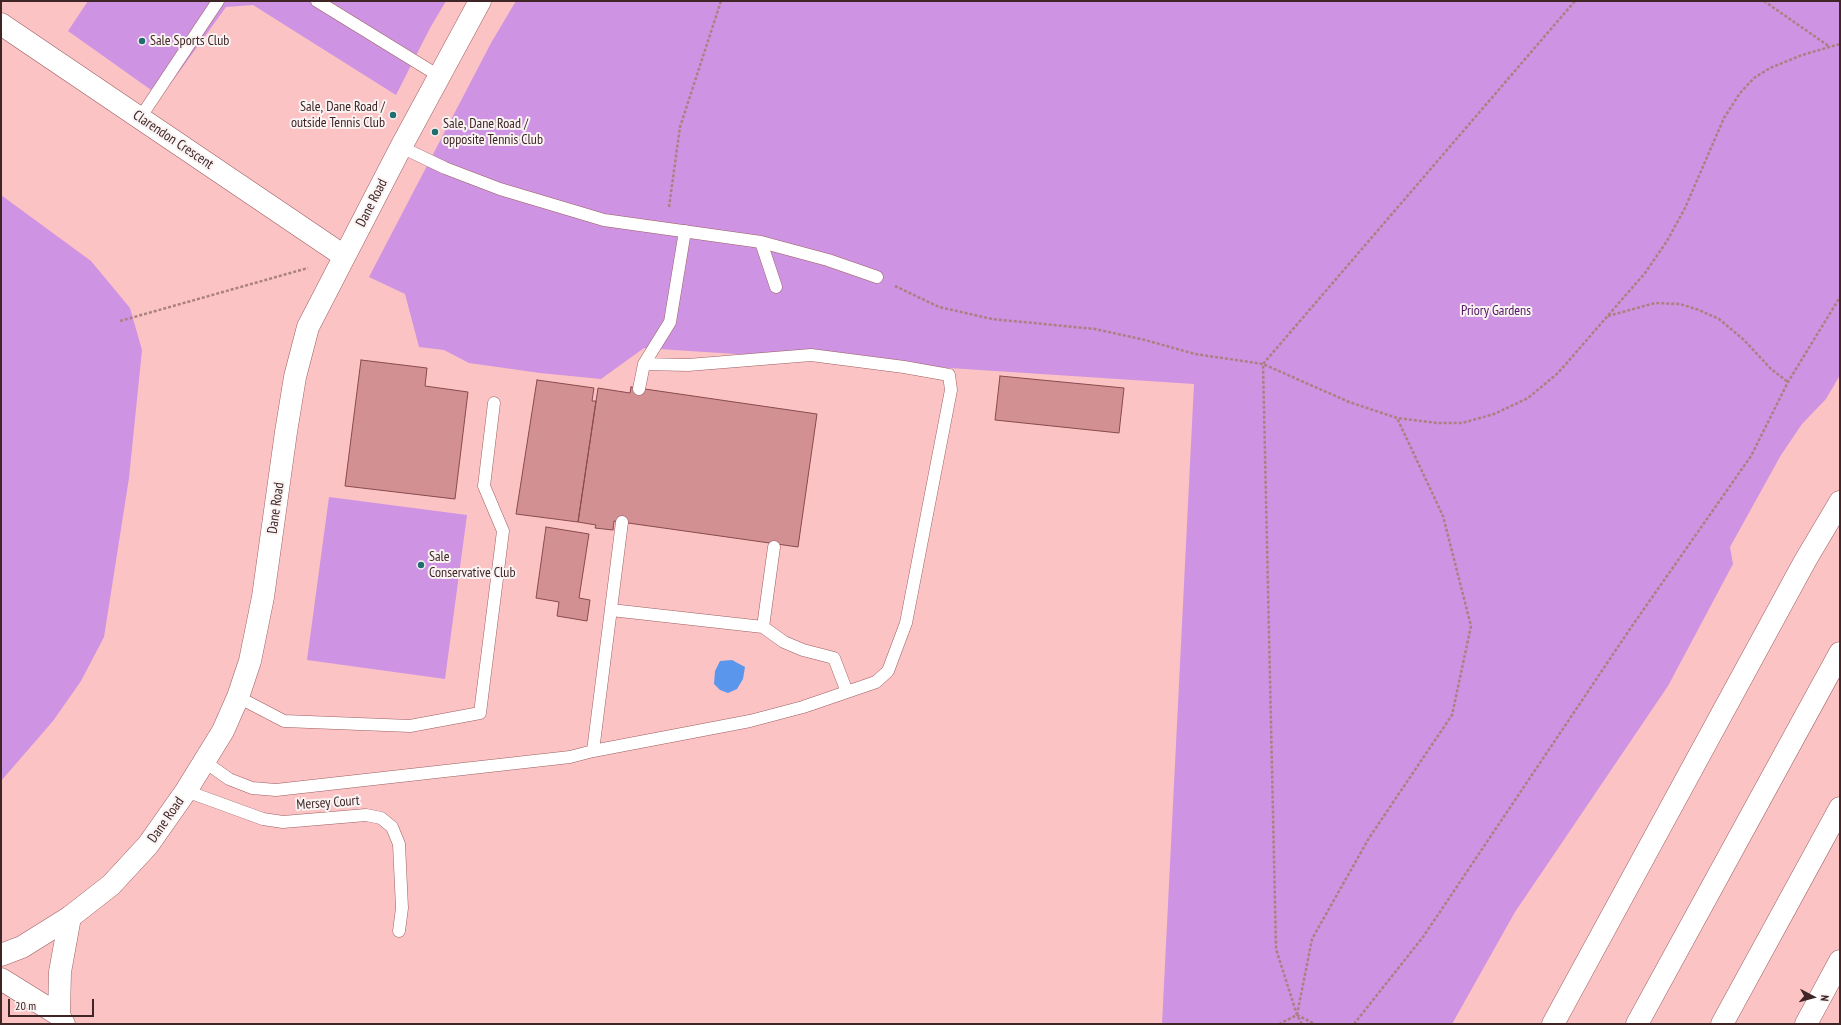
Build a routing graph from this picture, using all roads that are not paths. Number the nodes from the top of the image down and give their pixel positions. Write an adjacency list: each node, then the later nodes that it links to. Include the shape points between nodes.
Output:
1 (218, 1): 6 (lane)
2 (317, 1): 5 (lane)
3 (480, 1): 5 (main road, Dane Road)
4 (1, 24): 6 (main road, Clarendon Crescent)
5 (438, 76): 7 (main road, Dane Road)
6 (140, 118): 10 (main road, Clarendon Crescent)
7 (401, 147): 8 (lane, via 445,168 500,189 604,220); 10 (main road, Dane Road)
8 (685, 231): 9 (lane); 13 (lane, via 670,322)
9 (761, 242): 11 (lane, via 828,260); 12 (lane)
10 (344, 256): 23 (main road, Dane Road, via 308,327 295,377 263,597 250,661)
11 (877, 277)
12 (776, 287)
13 (644, 364): 14 (lane); 22 (lane, via 688,365 812,355 949,375 951,390 906,623 888,670 876,682)
14 (639, 389)
15 (494, 403): 23 (lane, via 484,486 503,531 480,713 410,726 284,721)
16 (1840, 502): 34 (main road, via 1805,561)
17 (622, 522): 19 (lane)
18 (774, 547): 20 (lane)
19 (611, 610): 20 (lane); 24 (lane)
20 (763, 627): 22 (lane, via 784,642 834,658)
21 (1840, 653): 35 (main road)
22 (847, 692): 24 (lane, via 750,721)
23 (238, 697): 25 (main road, Dane Road, via 223,732)
24 (593, 751): 25 (lane, via 570,757 276,790 252,788 229,780)
25 (205, 762): 26 (main road, Dane Road)
26 (186, 791): 28 (main road, Dane Road, via 148,845 111,885); 29 (lane, Mersey Court, via 263,819 283,822 366,815 381,818 392,827 399,844 402,908)
27 (1840, 808): 36 (main road)
28 (70, 917): 30 (main road, Dane Road, via 22,946); 33 (main road, via 60,972)
29 (399, 931)
30 (1, 955)
31 (1840, 961): 37 (main road)
32 (1, 979): 33 (main road)
33 (62, 1020)
34 (1554, 1024)
35 (1637, 1024)
36 (1722, 1024)
37 (1806, 1024)

